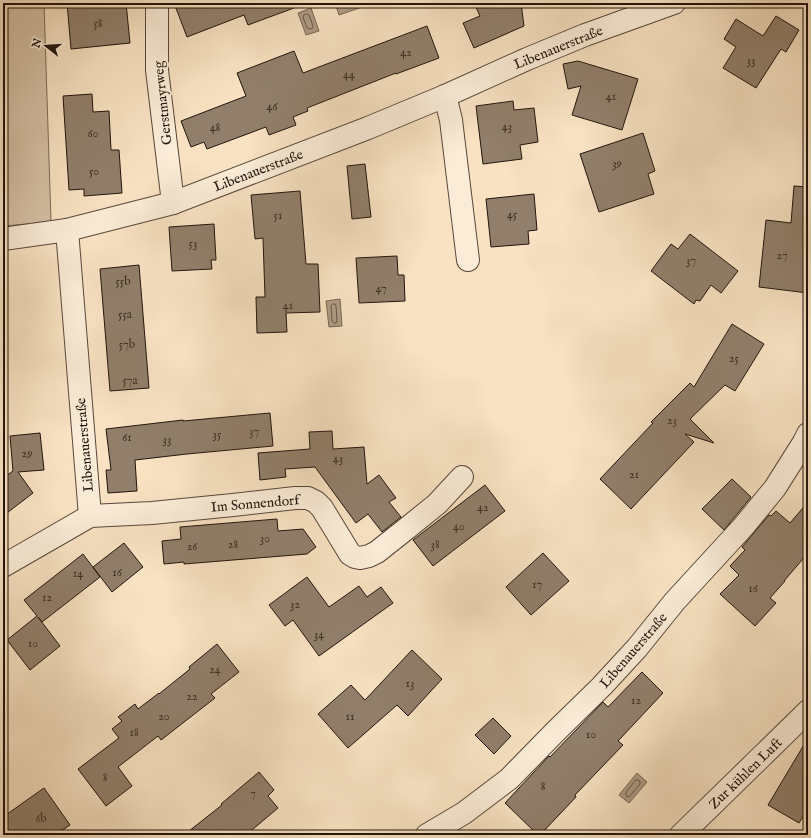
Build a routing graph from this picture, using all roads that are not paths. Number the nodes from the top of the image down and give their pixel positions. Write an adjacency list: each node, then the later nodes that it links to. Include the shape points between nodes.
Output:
1 (156, 3): 4 (street, Gerstmayrweg, via 157,70)
2 (674, 3): 3 (street, Libenauerstraße, via 585,35)
3 (445, 96): 4 (street, Libenauerstraße); 7 (street, via 451,120)
4 (173, 203): 5 (street, Libenauerstraße)
5 (67, 230): 6 (street, Libenauerstraße); 10 (street, Libenauerstraße)
6 (3, 239)
7 (468, 260)
8 (808, 434): 13 (street, Libenauerstraße, via 766,500 602,686 509,779 464,813)
9 (462, 477): 10 (street, Im Sonnendorf, via 437,504 406,530 377,552 360,558 350,554 322,508 308,498)
10 (90, 516): 11 (street, Im Sonnendorf)
11 (3, 566)
12 (808, 711): 14 (street, Zur kühlen Luft)
13 (427, 835)
14 (681, 835)

